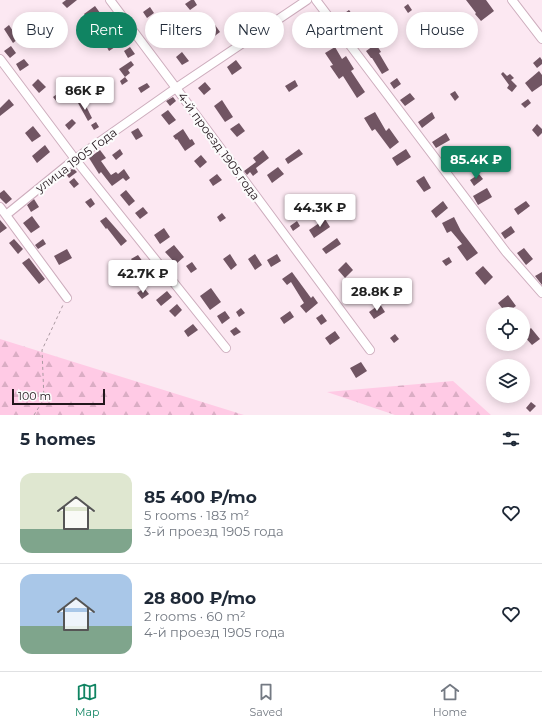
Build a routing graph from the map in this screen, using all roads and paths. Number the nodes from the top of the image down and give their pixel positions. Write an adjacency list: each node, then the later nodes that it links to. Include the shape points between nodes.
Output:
1 (110, 0): 7 (street, 4-й проезд 1905 года)
2 (307, 0): 7 (street, улица 1905 Года)
3 (316, 0): 11 (street, via 506,252)
4 (512, 0): 5 (street)
5 (542, 39)
6 (0, 59): 8 (street)
7 (176, 88): 8 (street, улица 1905 Года); 14 (street, 4-й проезд 1905 года)
8 (75, 159): 10 (street, улица 1905 Года); 13 (street)
9 (0, 207): 10 (street)
10 (6, 215): 12 (street)
11 (542, 293)
12 (67, 298): 15 (path, via 42,350 44,399)
13 (226, 348)
14 (370, 350)
15 (34, 415)

